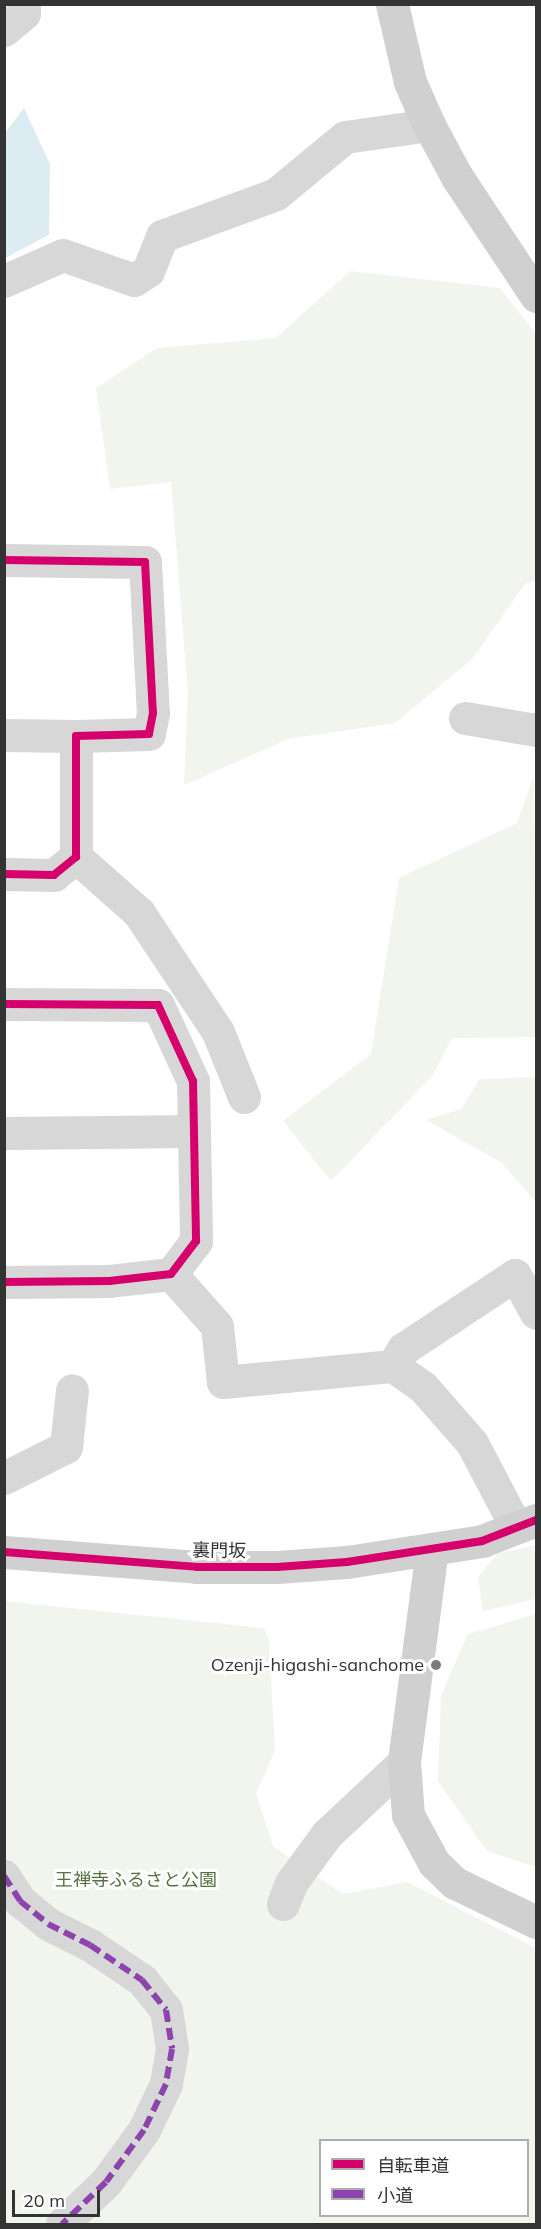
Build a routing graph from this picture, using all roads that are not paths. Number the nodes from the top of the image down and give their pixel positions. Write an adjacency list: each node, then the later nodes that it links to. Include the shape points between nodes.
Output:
1 (24, 4): 3 (street, via 24,13)
2 (392, 4): 4 (street, via 410,82)
3 (4, 30)
4 (429, 125): 5 (street, via 345,137 276,194 162,236 148,271 134,280 63,255); 6 (street, via 457,177)
5 (4, 281)
6 (537, 296)
7 (4, 560): 11 (street, via 146,562 153,713 149,734)
8 (465, 718): 9 (street)
9 (537, 730)
10 (4, 735): 11 (street)
11 (76, 736): 12 (street)
12 (76, 857): 13 (street, via 54,875); 15 (street, via 139,913 218,1032)
13 (4, 874)
14 (4, 1004): 16 (street, via 158,1005 193,1081)
15 (244, 1097)
16 (194, 1131): 17 (street); 18 (street, via 196,1241)
17 (4, 1133)
18 (171, 1274): 19 (street, via 109,1281); 21 (street, via 218,1326 223,1382)
19 (4, 1282)
20 (537, 1313): 21 (street, via 515,1275 403,1349)
21 (393, 1366): 24 (street, via 423,1387 472,1443)
22 (72, 1390): 23 (street, via 66,1447)
23 (4, 1478)
24 (526, 1523): 25 (street, 裏門坂, via 482,1541)
25 (432, 1549): 26 (street, 裏門坂, via 277,1567 196,1567); 27 (street)
26 (4, 1552)
27 (404, 1762): 29 (street, via 327,1834 291,1883); 30 (street, via 408,1815 434,1863 455,1883)
28 (4, 1876): 31 (street, via 20,1901 48,1924 90,1945 142,1980 166,2010 172,2049 166,2084 144,2130 106,2182)
29 (283, 1904)
30 (537, 1922)
31 (62, 2224)

